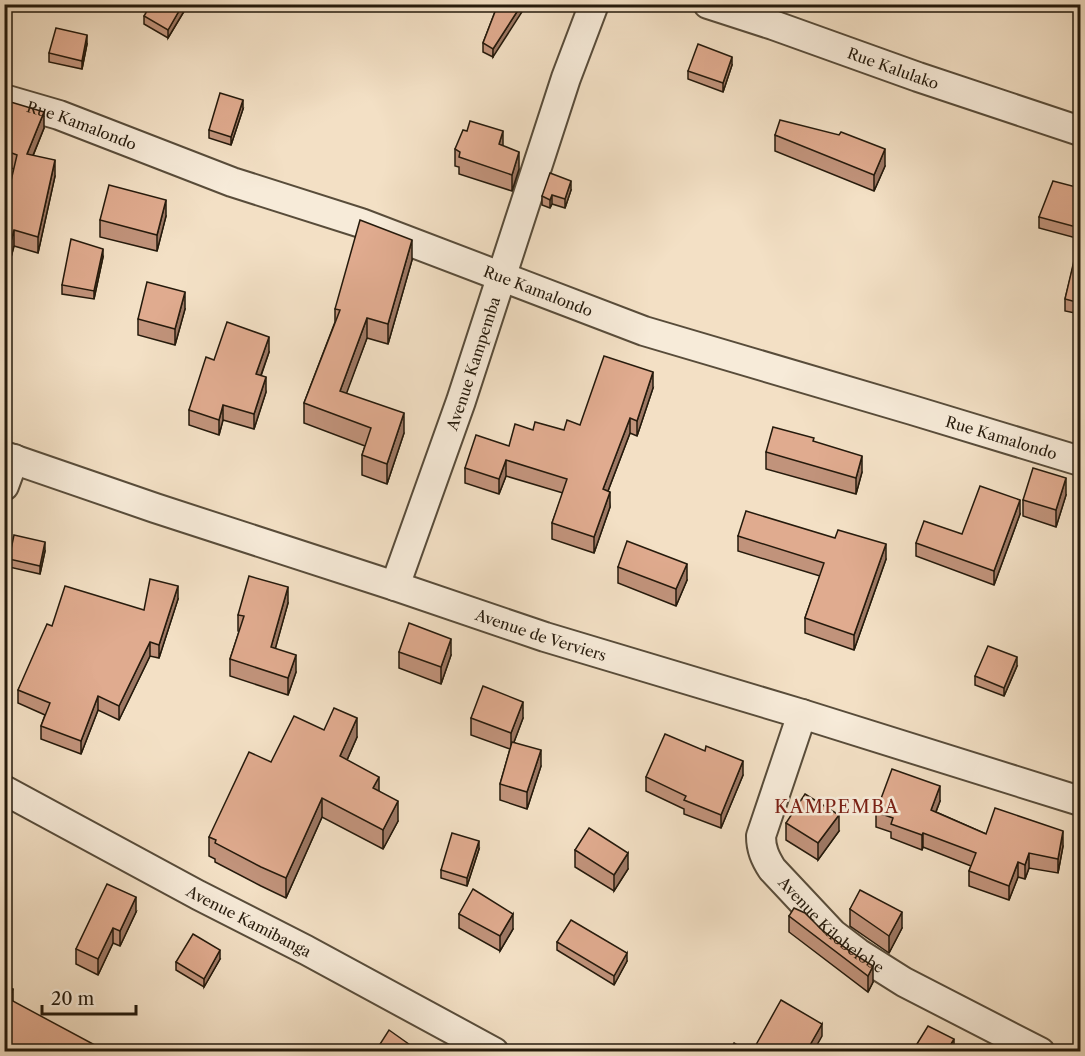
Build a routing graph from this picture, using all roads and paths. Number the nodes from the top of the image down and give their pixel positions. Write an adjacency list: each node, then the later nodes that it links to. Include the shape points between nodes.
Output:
1 (594, 4): 5 (street, Avenue Kampemba)
2 (708, 4): 4 (street, Rue Kalulako)
3 (4, 99): 5 (street, Rue Kamalondo, via 59,115 232,182 361,223)
4 (1080, 131)
5 (502, 276): 7 (street, Rue Kamalondo, via 644,331); 9 (street, Avenue Kampemba)
6 (9, 458): 8 (street); 9 (street, Avenue de Verviers)
7 (1080, 461)
8 (4, 486)
9 (395, 586): 10 (street, Avenue de Verviers, via 545,638)
10 (802, 714): 12 (street, Avenue de Verviers); 14 (street, Avenue Kilobelobe, via 761,836 761,848 772,869 833,934 858,953 904,982)
11 (4, 790): 13 (street, Avenue Kamibanga)
12 (1080, 801)
13 (494, 1052)
14 (1040, 1052)

